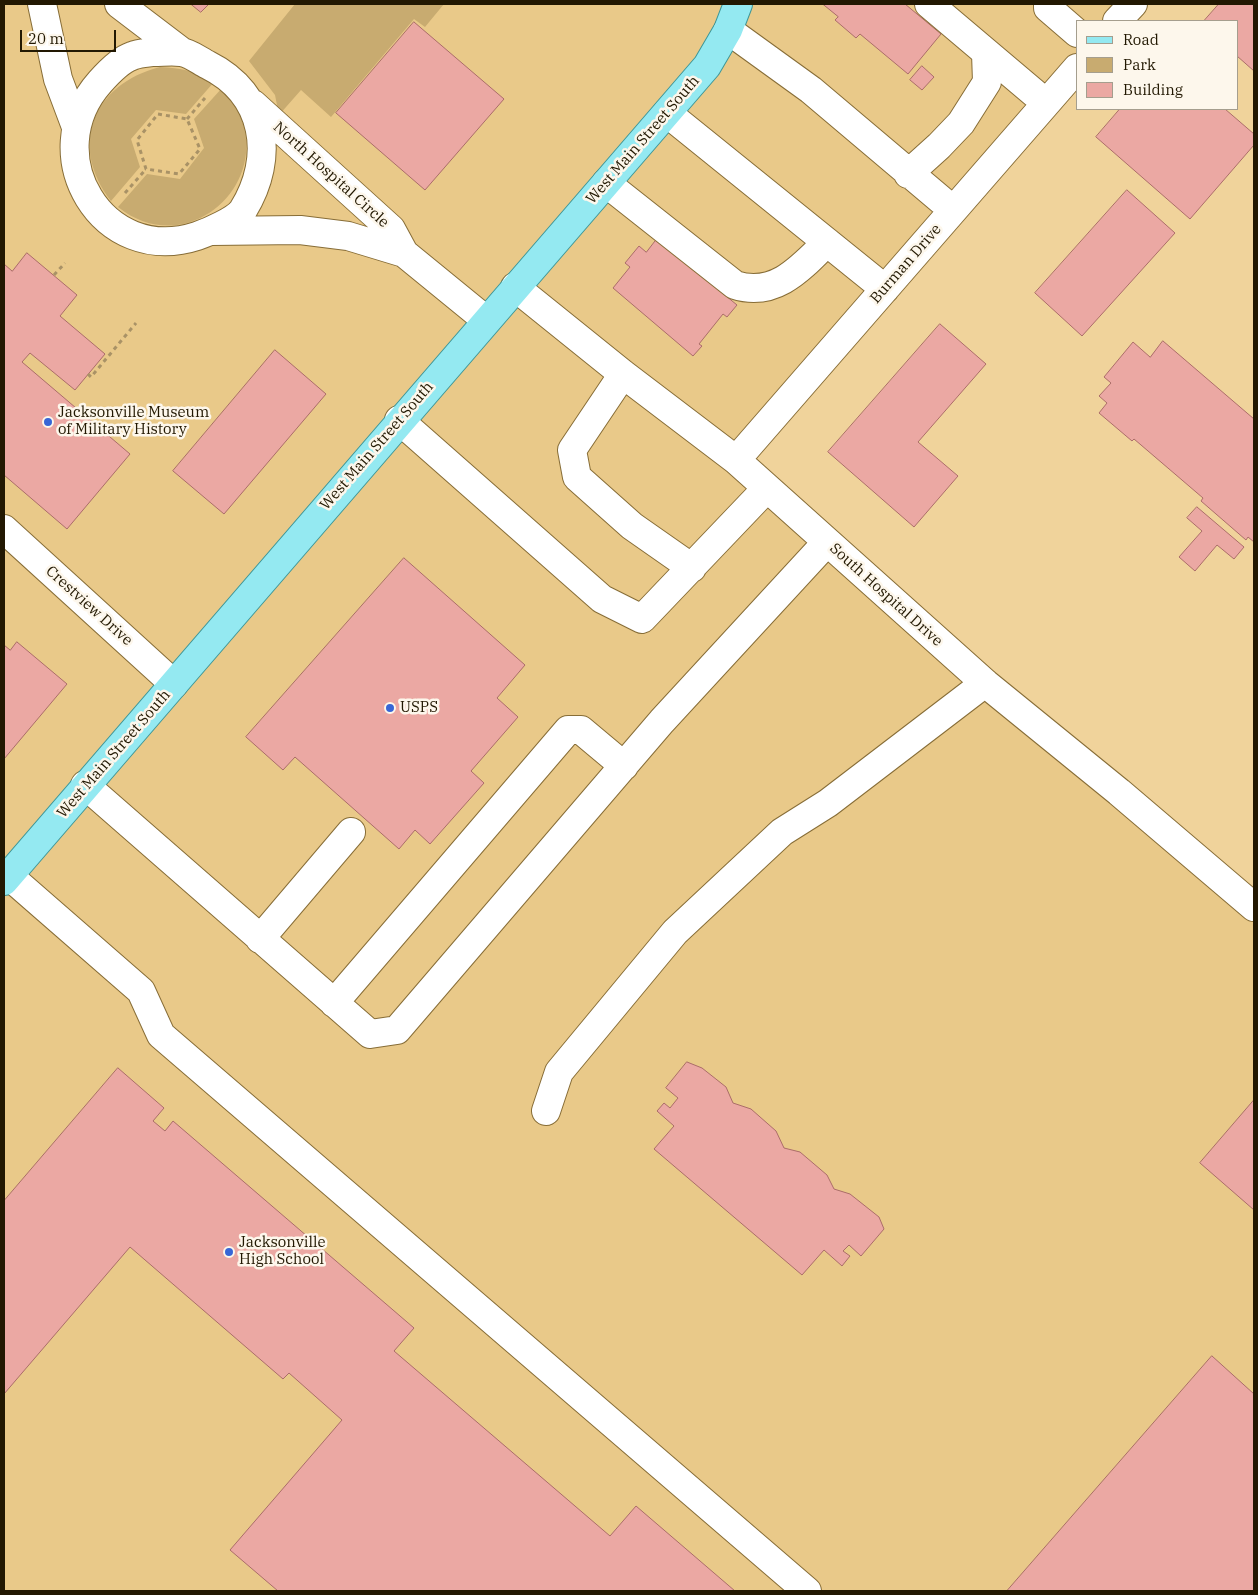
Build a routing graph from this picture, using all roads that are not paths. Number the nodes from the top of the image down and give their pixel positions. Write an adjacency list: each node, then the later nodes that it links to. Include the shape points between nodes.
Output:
1 (42, 4): 16 (street, North Hospital Circle, via 58,79)
2 (119, 4): 10 (street, North Hospital Circle)
3 (738, 4): 8 (main road, West Main Street South)
4 (929, 4): 11 (street)
5 (1048, 4): 9 (street, via 1048,8)
6 (1132, 4): 7 (street)
7 (1118, 20)
8 (728, 30): 15 (main road, West Main Street South, via 706,66); 17 (street, via 810,90)
9 (1076, 32)
10 (182, 52): 13 (street, North Hospital Circle, via 226,75); 16 (street, North Hospital Circle, via 131,56 107,73 89,94)
11 (986, 54): 14 (street); 17 (street, via 987,82 960,123)
12 (1076, 69): 14 (street, Burman Drive)
13 (251, 103): 20 (street, North Hospital Circle, via 260,123 262,143 261,166 255,186 241,212); 22 (street, North Hospital Circle, via 391,229)
14 (1046, 103): 19 (street, Burman Drive)
15 (667, 113): 18 (main road, West Main Street South); 21 (street)
16 (76, 127): 20 (street, North Hospital Circle, via 75,164 88,199 104,218 130,234 153,240 184,240)
17 (908, 174): 19 (street)
18 (606, 183): 21 (street, via 735,285 749,289 770,286 794,274); 23 (main road, West Main Street South)
19 (953, 210): 24 (street, Burman Drive)
20 (211, 231): 22 (street, North Hospital Circle, via 300,230 348,236)
21 (827, 242): 24 (street)
22 (404, 253): 25 (street, North Hospital Circle)
23 (515, 287): 25 (main road, West Main Street South); 26 (street, South Hospital Drive)
24 (885, 289): 28 (street, Burman Drive)
25 (486, 320): 27 (main road, West Main Street South)
26 (624, 374): 28 (street, South Hospital Drive); 32 (street, via 572,450 577,477 632,526)
27 (399, 420): 32 (street, via 602,599 642,619); 34 (main road, West Main Street South)
28 (736, 460): 29 (street, South Hospital Drive)
29 (767, 488): 31 (street, South Hospital Drive); 32 (street)
30 (4, 528): 34 (street, Crestview Drive)
31 (828, 542): 33 (street, South Hospital Drive); 35 (street)
32 (692, 568)
33 (985, 683): 39 (street, South Hospital Drive); 42 (street, via 828,803 782,832 675,932 559,1072)
34 (174, 684): 36 (main road, West Main Street South)
35 (624, 766): 41 (street, via 397,1030 370,1034); 41 (street, via 581,730 568,730)
36 (85, 785): 38 (main road, West Main Street South); 40 (street)
37 (351, 832): 40 (street)
38 (6, 878): 43 (street, via 141,991 161,1035)
39 (1254, 907)
40 (260, 939): 41 (street)
41 (334, 1003)
42 (546, 1111)
43 (807, 1591)

